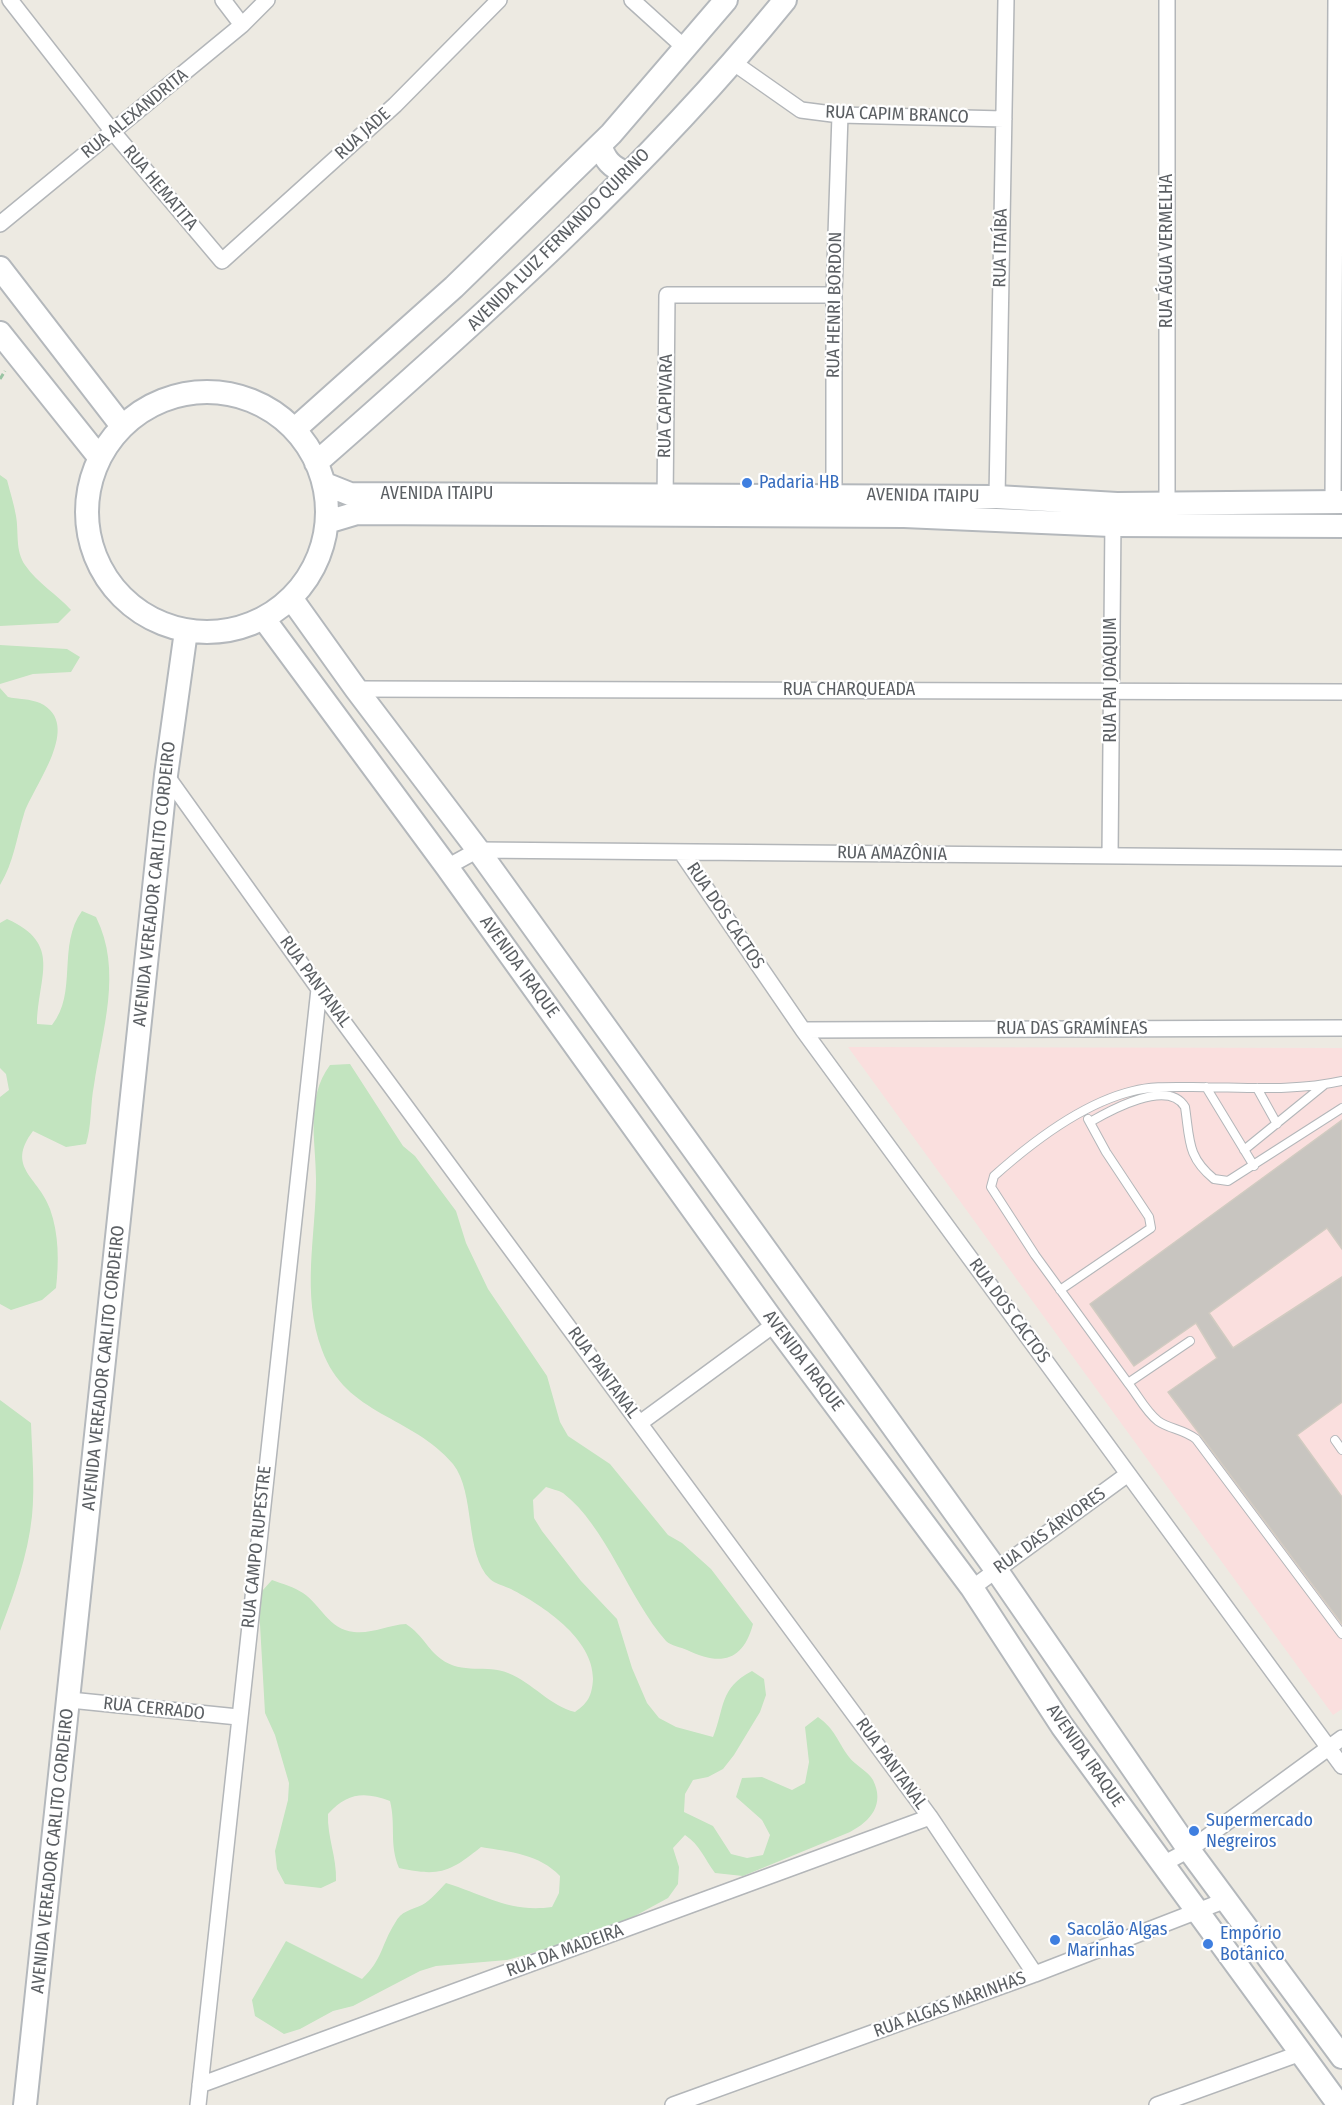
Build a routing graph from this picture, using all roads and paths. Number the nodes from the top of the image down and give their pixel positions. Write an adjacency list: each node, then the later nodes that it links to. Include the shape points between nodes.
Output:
1 (10, 0): 16 (street, RUA HEMATITA)
2 (223, 0): 11 (street)
3 (267, 0): 11 (street, RUA ALEXANDRITA)
4 (499, 0): 20 (street, RUA JADE, via 395,105)
5 (632, 0): 12 (street)
6 (726, 0): 12 (street)
7 (785, 0): 13 (street, AVENIDA LUIZ FERNANDO QUIRINO)
8 (1006, 0): 15 (street, RUA ITAÍBA)
9 (1167, 0): 30 (street, RUA ÁGUA VERMELHA)
10 (1336, 0): 31 (street)
11 (242, 25): 16 (street, RUA ALEXANDRITA)
12 (686, 48): 17 (street)
13 (734, 63): 14 (street, RUA CAPIM BRANCO, via 801,110); 18 (street, AVENIDA LUIZ FERNANDO QUIRINO)
14 (840, 115): 15 (street, RUA CAPIM BRANCO); 22 (street, RUA HENRI BORDON)
15 (1004, 119): 29 (street, RUA ITAÍBA)
16 (113, 132): 19 (street, RUA ALEXANDRITA); 20 (street, RUA HEMATITA)
17 (600, 145): 18 (street, via 605,158); 25 (street, via 454,287)
18 (626, 174): 27 (street, AVENIDA LUIZ FERNANDO QUIRINO, via 480,319)
19 (0, 224)
20 (222, 261)
21 (0, 268): 24 (street)
22 (834, 295): 32 (street, RUA CAPIVARA, via 667,295); 33 (street, RUA HENRI BORDON)
23 (0, 333): 26 (street)
24 (122, 426): 25 (street, via 148,407 177,396 209,392 240,396 270,409); 26 (street)
25 (294, 429): 27 (street)
26 (99, 457): 40 (street, via 87,496 86,522 102,572 138,611)
27 (316, 463): 28 (street)
28 (325, 484): 32 (street, AVENIDA ITAIPU, via 350,494); 35 (street)
29 (997, 497): 33 (street, AVENIDA ITAIPU); 34 (street, AVENIDA ITAIPU)
30 (1166, 502): 31 (street, AVENIDA ITAIPU); 34 (street, AVENIDA ITAIPU); 36 (street, RUA ÁGUA VERMELHA)
31 (1338, 502)
32 (665, 505): 33 (street, AVENIDA ITAIPU); 35 (street, AVENIDA ITAIPU, via 357,513)
33 (834, 506): 34 (street, AVENIDA ITAIPU, via 904,516)
34 (1114, 515): 36 (street, AVENIDA ITAIPU); 42 (street, RUA PAI JOAQUIM)
35 (327, 522): 38 (street, via 323,547 310,576)
36 (1168, 526): 37 (street, AVENIDA ITAIPU)
37 (1342, 526)
38 (291, 598): 39 (street); 41 (street, AVENIDA IRAQUE)
39 (264, 619): 40 (street, via 213,632); 49 (street, AVENIDA IRAQUE)
40 (186, 631): 44 (street, AVENIDA VEREADOR CARLITO CORDEIRO)
41 (356, 689): 42 (street, RUA CHARQUEADA); 45 (street, AVENIDA IRAQUE)
42 (1111, 691): 43 (street, RUA CHARQUEADA); 47 (street, RUA PAI JOAQUIM)
43 (1342, 692)
44 (166, 775): 50 (street, RUA PANTANAL); 74 (street, AVENIDA VEREADOR CARLITO CORDEIRO)
45 (478, 850): 46 (street, RUA AMAZÔNIA); 49 (street, RUA AMAZÔNIA); 71 (street, AVENIDA IRAQUE)
46 (681, 852): 47 (street, RUA AMAZÔNIA); 52 (street, RUA DOS CACTOS)
47 (1110, 856): 48 (street, RUA AMAZÔNIA)
48 (1342, 858)
49 (447, 867): 64 (street, AVENIDA IRAQUE)
50 (319, 989): 67 (street, RUA PANTANAL); 75 (street, RUA CAMPO RUPESTRE)
51 (1342, 1028): 52 (street, RUA DAS GRAMÍNEAS)
52 (803, 1030): 70 (street, RUA DOS CACTOS)
53 (1342, 1081): 54 (lane)
54 (1324, 1085): 56 (lane); 60 (lane)
55 (1206, 1087): 56 (lane); 58 (lane, via 1134,1090); 61 (lane)
56 (1257, 1088): 60 (lane)
57 (1342, 1108): 62 (lane)
58 (1084, 1112): 59 (lane); 63 (lane, via 994,1176 991,1187)
59 (1090, 1122): 62 (lane, via 1131,1101 1172,1098 1182,1101 1185,1107 1189,1147 1204,1171 1214,1179 1228,1180); 63 (lane, via 1149,1217 1151,1228)
60 (1277, 1124): 61 (lane)
61 (1244, 1150): 62 (lane)
62 (1254, 1166)
63 (1060, 1290): 66 (lane)
64 (775, 1323): 67 (street); 72 (street, AVENIDA IRAQUE)
65 (1190, 1341): 66 (lane)
66 (1128, 1383): 73 (lane, via 1157,1420 1184,1429 1196,1439)
67 (640, 1423): 79 (street, RUA PANTANAL)
68 (1335, 1440): 69 (lane)
69 (1342, 1450)
70 (1128, 1474): 71 (street, RUA DAS ÁRVORES); 77 (street, RUA DOS CACTOS)
71 (997, 1571): 72 (street, RUA DAS ÁRVORES); 80 (street, AVENIDA IRAQUE)
72 (972, 1588): 81 (street, AVENIDA IRAQUE, via 1062,1726)
73 (1342, 1634)
74 (70, 1700): 75 (street, RUA CERRADO); 88 (street, AVENIDA VEREADOR CARLITO CORDEIRO)
75 (238, 1717): 87 (street, RUA CAMPO RUPESTRE)
76 (1342, 1738): 77 (street)
77 (1329, 1747): 78 (street, RUA DOS CACTOS); 80 (street)
78 (1342, 1766)
79 (930, 1817): 84 (street, RUA PANTANAL); 87 (street, RUA DA MADEIRA)
80 (1189, 1850): 81 (street); 82 (street, AVENIDA IRAQUE)
81 (1163, 1864): 83 (street, AVENIDA IRAQUE)
82 (1226, 1900): 83 (street, RUA ALGAS MARINHAS); 86 (street, AVENIDA IRAQUE)
83 (1199, 1911): 84 (street, RUA ALGAS MARINHAS); 85 (street, AVENIDA IRAQUE)
84 (1035, 1974): 90 (street, RUA ALGAS MARINHAS)
85 (1301, 2053): 91 (street); 92 (street, AVENIDA IRAQUE)
86 (1342, 2057)
87 (200, 2085): 89 (street, RUA CAMPO RUPESTRE)
88 (25, 2105)
89 (198, 2105)
90 (673, 2105)
91 (1157, 2105)
92 (1339, 2105)

